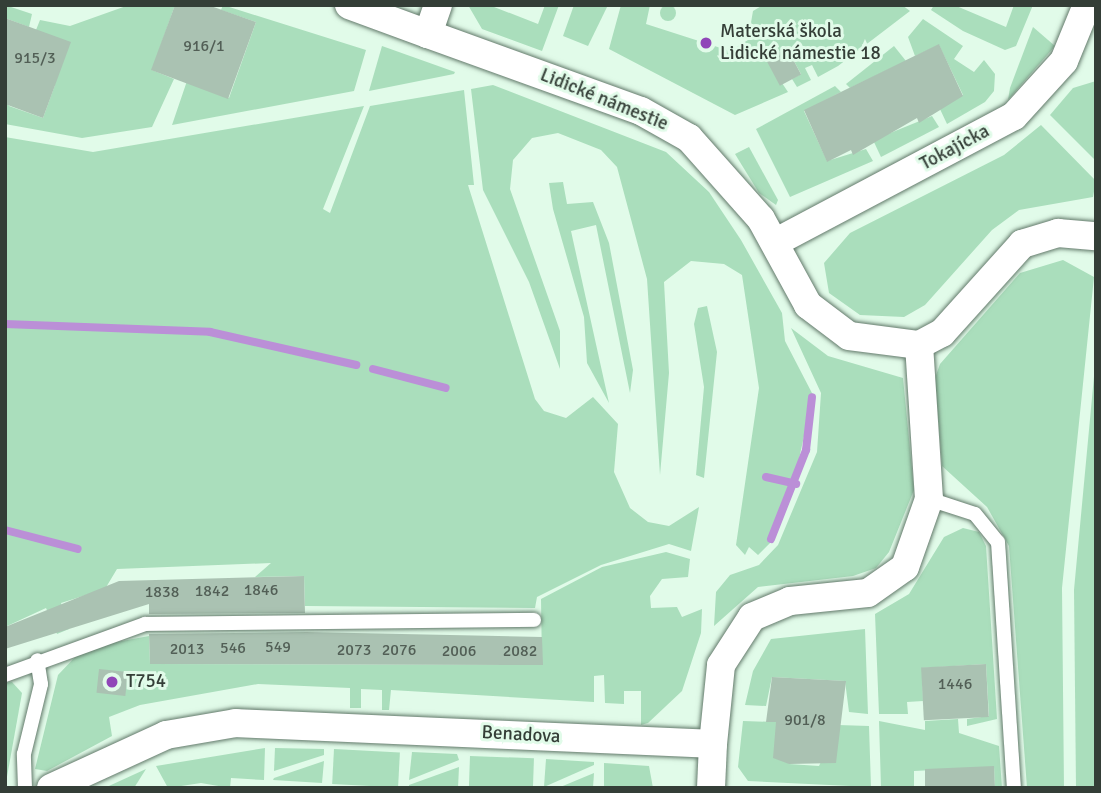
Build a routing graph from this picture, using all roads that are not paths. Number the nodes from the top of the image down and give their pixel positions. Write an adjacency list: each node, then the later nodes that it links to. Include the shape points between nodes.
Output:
1 (349, 5): 4 (street, Lidické námestie)
2 (438, 5): 4 (street)
3 (1087, 5): 6 (street, Tokajícka, via 1064,61 1014,116)
4 (428, 34): 6 (street, Lidické námestie, via 667,123 710,154)
5 (1096, 236): 7 (street, via 1058,233 1022,244 942,333)
6 (776, 242): 7 (street, Lidické námestie, via 808,305 827,325 867,342)
7 (919, 345): 8 (street)
8 (929, 499): 12 (street, via 923,526 896,578 868,593 790,601 752,617 721,665); 16 (lane, via 975,514 998,542)
9 (534, 620): 10 (lane, via 145,624)
10 (37, 660): 11 (lane); 13 (lane, via 41,684 24,754)
11 (5, 675)
12 (713, 744): 14 (street, Benadova, via 236,723 166,735); 15 (street)
13 (25, 788)
14 (51, 788)
15 (710, 788)
16 (1014, 788)

